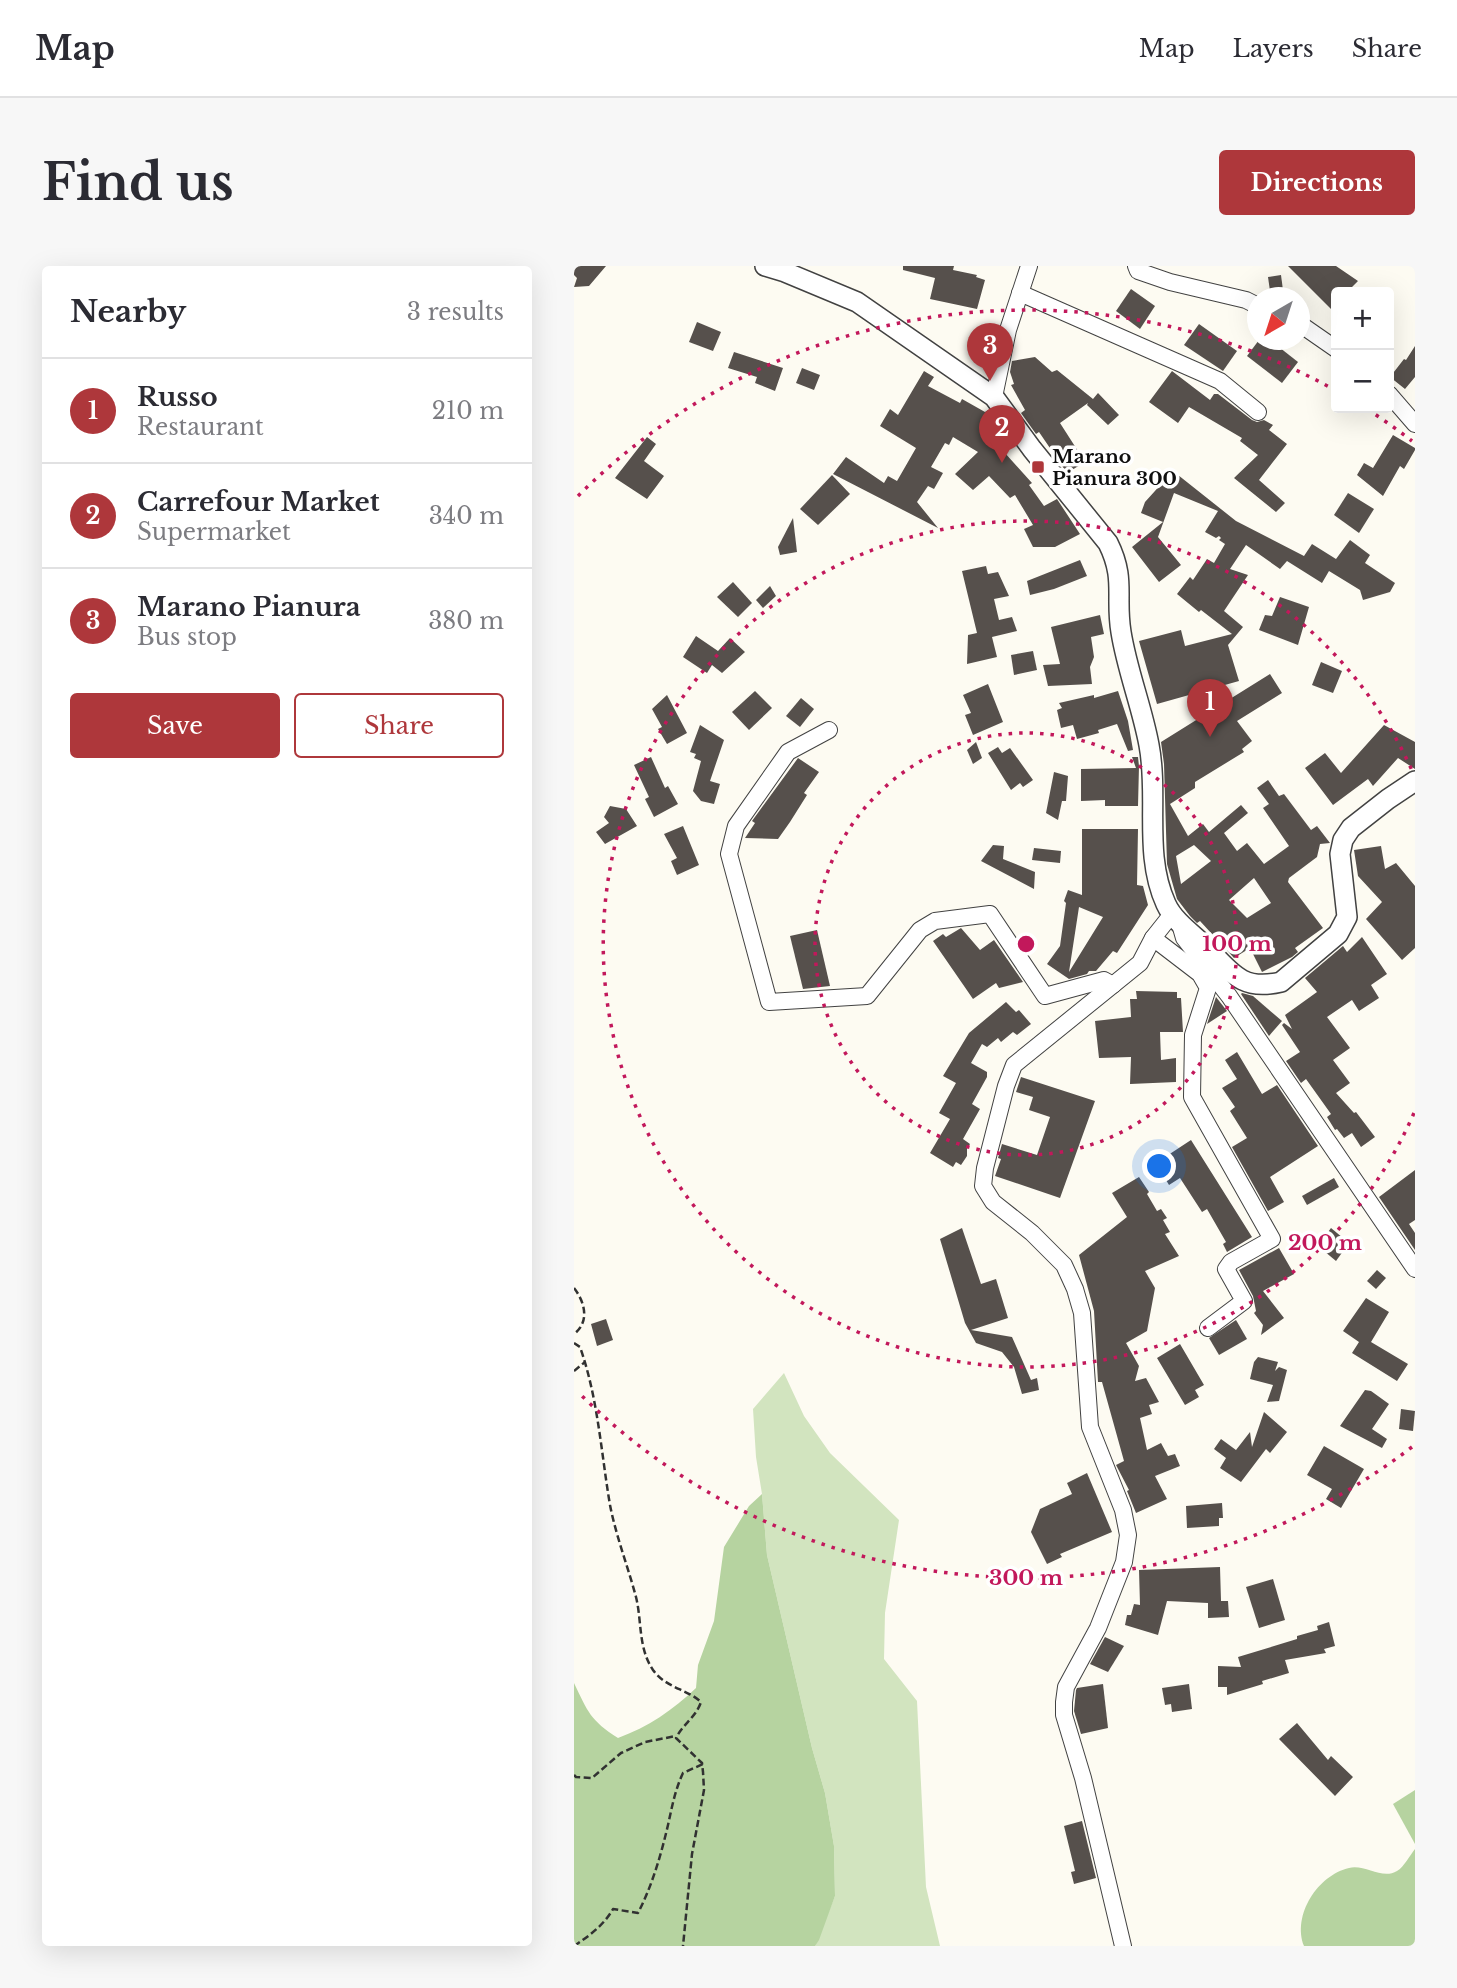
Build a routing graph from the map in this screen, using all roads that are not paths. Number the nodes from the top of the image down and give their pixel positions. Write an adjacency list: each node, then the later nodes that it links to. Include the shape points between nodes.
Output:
1 (765, 266): 8 (street, via 857,302)
2 (1029, 266): 4 (street)
3 (1136, 266): 5 (street, via 1138,271 1170,282)
4 (1020, 293): 8 (street); 10 (street, via 1220,381)
5 (1247, 300)
6 (1310, 331): 7 (street)
7 (1331, 346)
8 (994, 397): 14 (street, via 1115,558 1124,652 1149,746 1156,859 1165,903)
9 (1394, 400): 11 (street)
10 (1258, 412)
11 (1415, 424)
12 (829, 730): 16 (street, via 788,752 736,826 729,854 769,1002 867,996 920,930 935,921 990,915 1045,996 1104,980)
13 (1415, 780): 14 (street, via 1351,828 1343,840 1340,853 1347,917 1338,934 1282,982 1253,985 1236,978)
14 (1176, 918): 15 (street); 17 (street, via 1184,938 1229,996)
15 (1153, 938): 16 (street, via 1140,963); 18 (street, via 1200,974 1208,988 1193,1035 1192,1097 1272,1239 1231,1262 1226,1269 1244,1301)
16 (1114, 985): 19 (street, via 1014,1065 983,1186 993,1202 1064,1265 1075,1289 1083,1313 1090,1427 1123,1510 1128,1535 1124,1562 1063,1702)
17 (1415, 1269)
18 (1208, 1328)
19 (1123, 1946)

